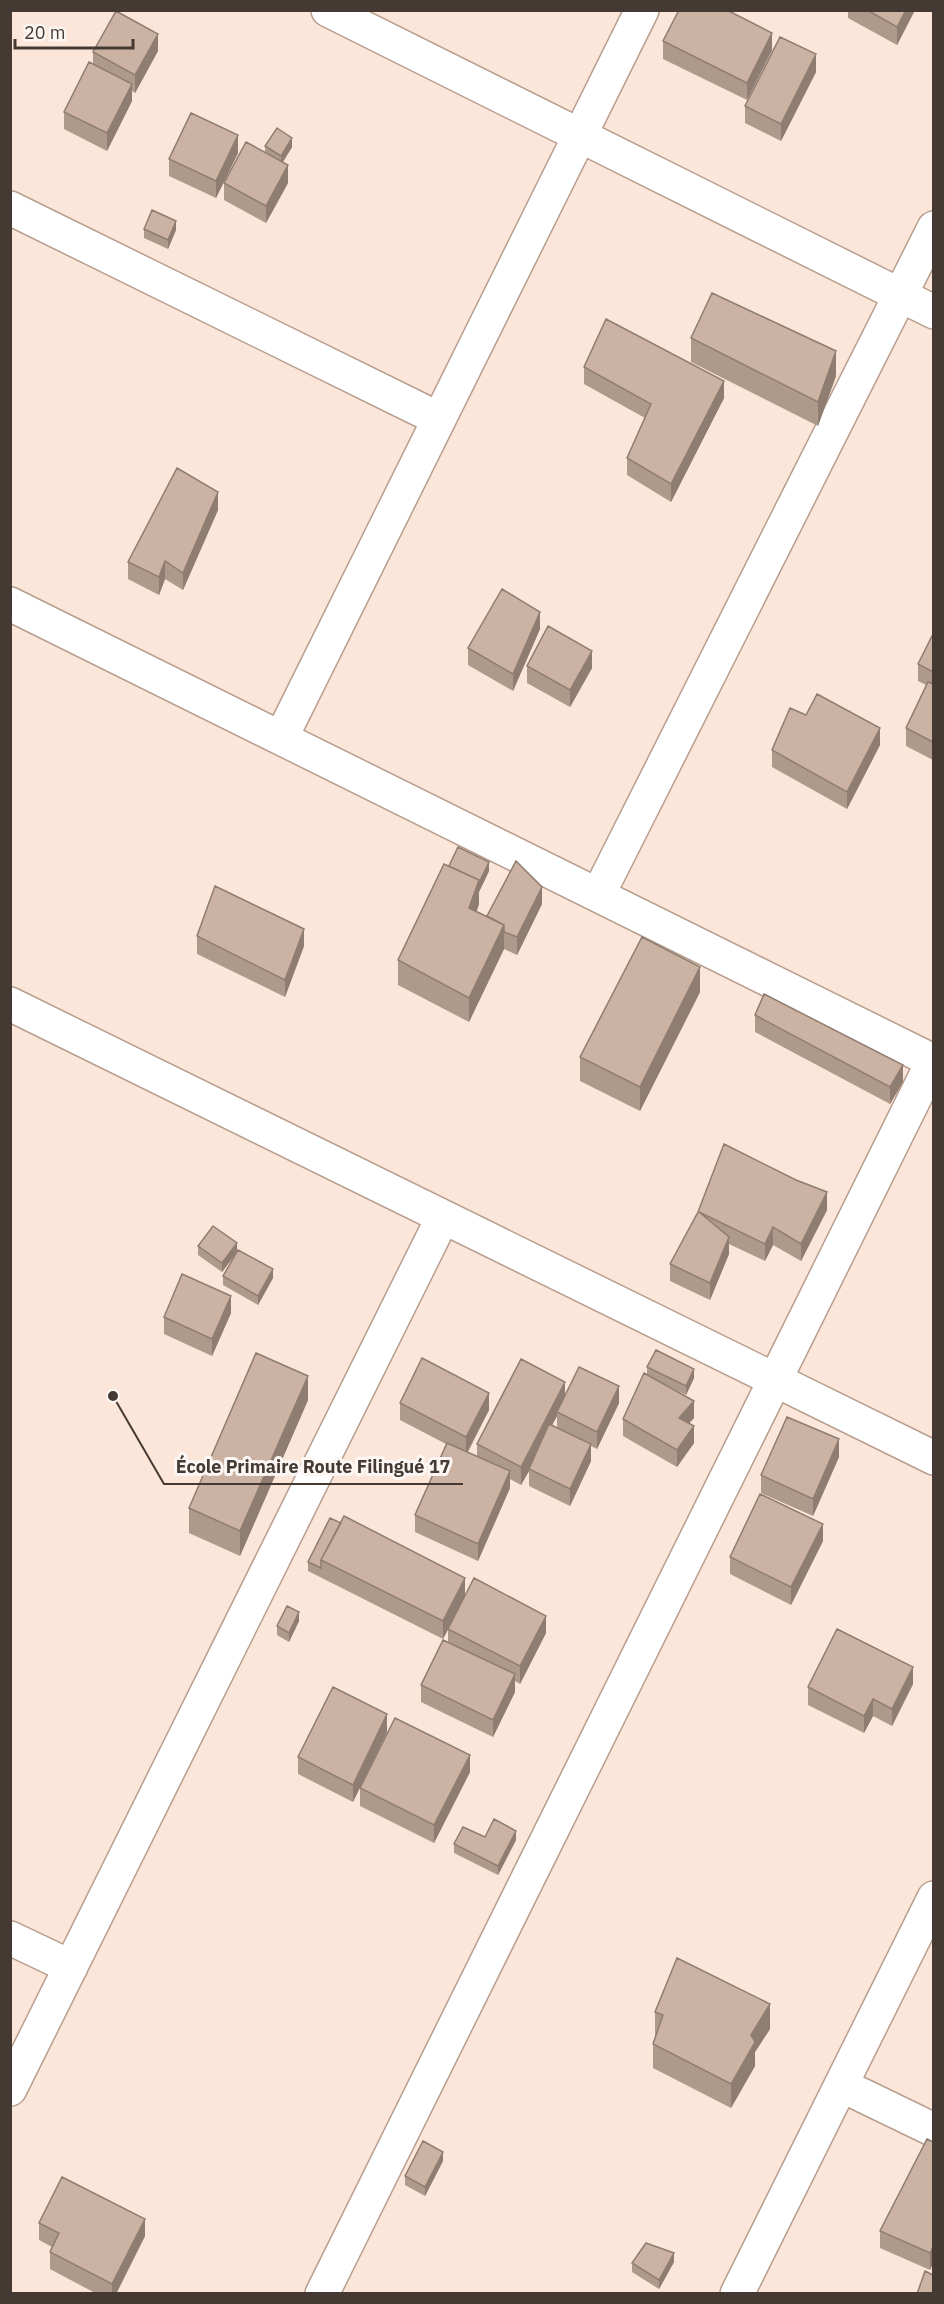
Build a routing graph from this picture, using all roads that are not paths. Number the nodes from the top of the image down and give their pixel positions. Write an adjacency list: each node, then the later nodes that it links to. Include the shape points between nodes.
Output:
1 (328, 10): 3 (street)
2 (642, 10): 3 (street)
3 (579, 136): 6 (street); 8 (street)
4 (10, 208): 8 (street)
5 (933, 228): 6 (street)
6 (900, 295): 7 (street); 11 (street)
7 (933, 312)
8 (439, 419): 10 (street)
9 (10, 604): 10 (street)
10 (281, 738): 11 (street)
11 (598, 896): 13 (street)
12 (10, 1004): 14 (street)
13 (933, 1060): 15 (street)
14 (443, 1217): 15 (street); 19 (street)
15 (775, 1380): 16 (street); 23 (street)
16 (933, 1458)
17 (933, 1898): 20 (street)
18 (10, 1938): 19 (street)
19 (71, 1968): 21 (street)
20 (841, 2085): 22 (street); 24 (street)
21 (10, 2089)
22 (933, 2130)
23 (322, 2294)
24 (737, 2294)

